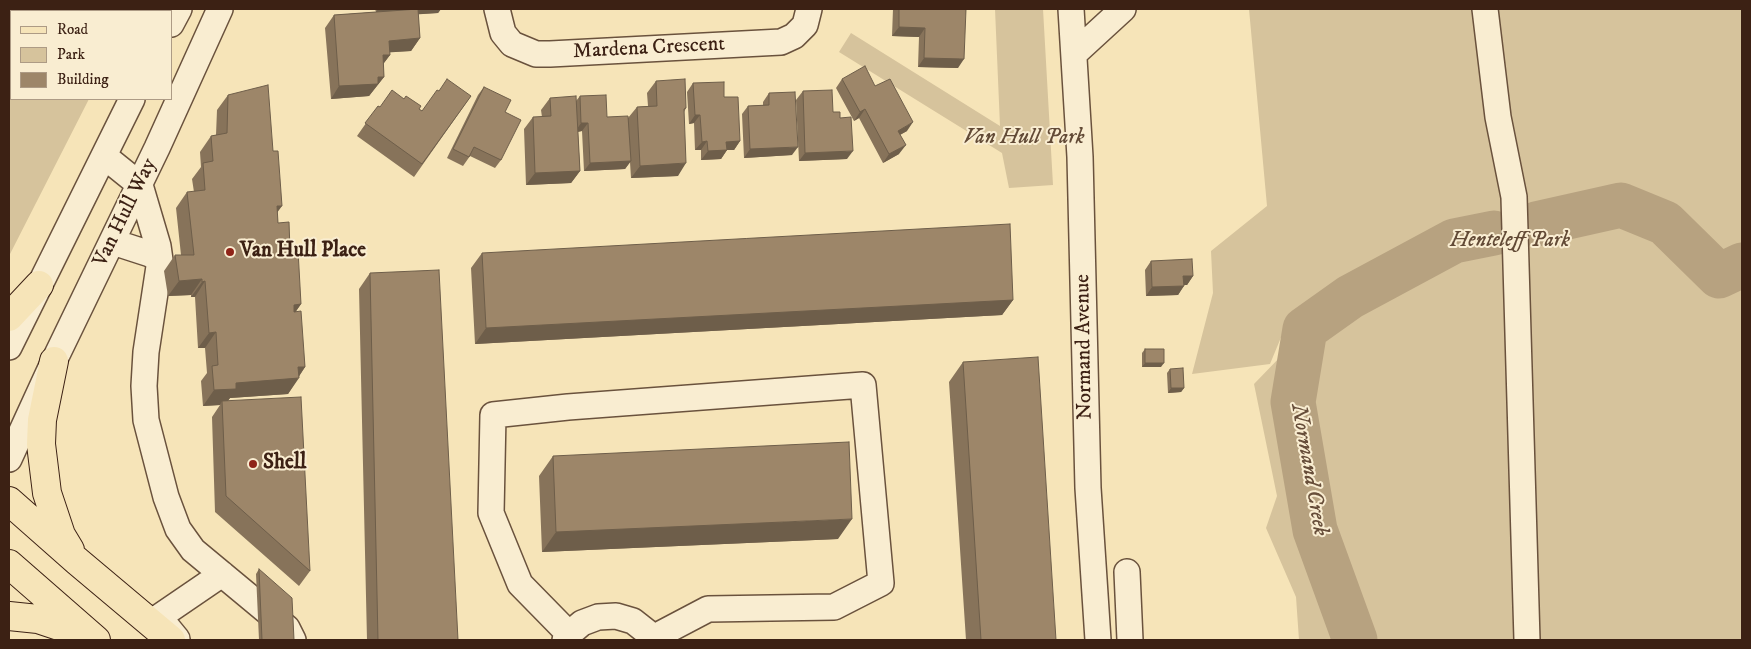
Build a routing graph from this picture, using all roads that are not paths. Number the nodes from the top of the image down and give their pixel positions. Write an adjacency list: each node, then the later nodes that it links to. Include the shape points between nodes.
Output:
1 (179, 9): 8 (street)
2 (220, 9): 12 (street, Van Hull Way)
3 (497, 9): 4 (street, Mardena Crescent, via 503,33 512,44 536,54 781,42 794,36 805,25)
4 (809, 9)
5 (1071, 9): 9 (street, Normand Avenue)
6 (1123, 9): 9 (street)
7 (1485, 9): 34 (street, via 1498,116 1514,197)
8 (172, 22)
9 (1074, 54): 32 (street, Normand Avenue, via 1080,157 1088,488)
10 (132, 100): 11 (street)
11 (104, 156): 12 (street); 15 (street)
12 (140, 185): 13 (street, Van Hull Way); 14 (street)
13 (112, 242): 14 (street); 18 (street, Van Hull Way)
14 (160, 260): 24 (street, via 146,352 146,420 178,529 193,550)
15 (39, 285): 16 (main road); 17 (street)
16 (9, 318)
17 (9, 346)
18 (54, 360): 19 (street, Van Hull Way); 21 (main road, via 42,420 43,465 47,493 61,535)
19 (9, 459)
20 (9, 501): 21 (main road)
21 (77, 562): 28 (main road)
22 (9, 564): 27 (main road)
23 (1128, 572): 33 (street)
24 (222, 574): 29 (street, via 159,617); 30 (street, via 287,628)
25 (9, 616): 27 (main road, via 38,618)
26 (567, 637): 31 (street, via 582,623 598,617 616,616 633,621 647,632); 31 (street, via 520,584 491,513 494,415 864,385 881,583 834,608 708,610)
27 (95, 639)
28 (171, 640)
29 (178, 640)
30 (293, 640)
31 (651, 640)
32 (1098, 640)
33 (1130, 640)
34 (1527, 640)

